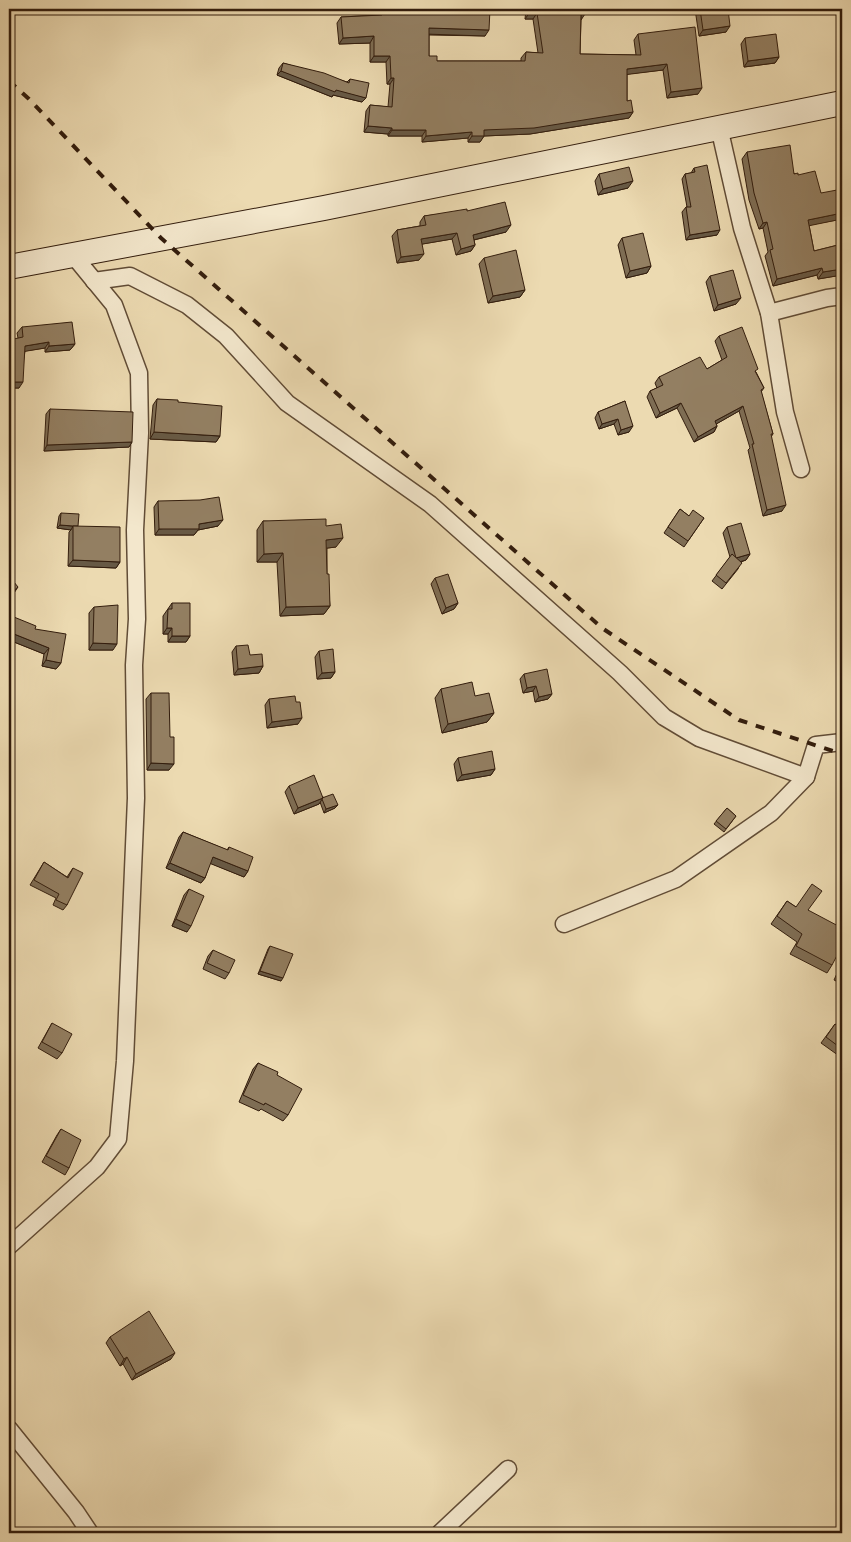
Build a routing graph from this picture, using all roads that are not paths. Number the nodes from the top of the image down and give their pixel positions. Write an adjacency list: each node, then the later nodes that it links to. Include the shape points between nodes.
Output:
1 (842, 102): 2 (street)
2 (719, 127): 3 (street, via 324,208); 7 (street, via 742,228)
3 (73, 255): 4 (street); 5 (street)
4 (9, 268)
5 (94, 281): 10 (street, via 130,276 187,304 226,336 287,403 430,504 620,673 664,717 699,738); 12 (street, via 114,305 138,373 140,433 134,665 136,798 125,1061 118,1139 97,1167)
6 (842, 296): 7 (street)
7 (769, 314): 8 (street, via 785,412)
8 (800, 468)
9 (842, 742): 10 (street, via 816,745)
10 (806, 777): 11 (street, via 771,813 676,879)
11 (564, 924)
12 (9, 1246)
13 (9, 1430): 15 (street)
14 (508, 1469): 16 (street)
15 (90, 1533)
16 (440, 1533)

